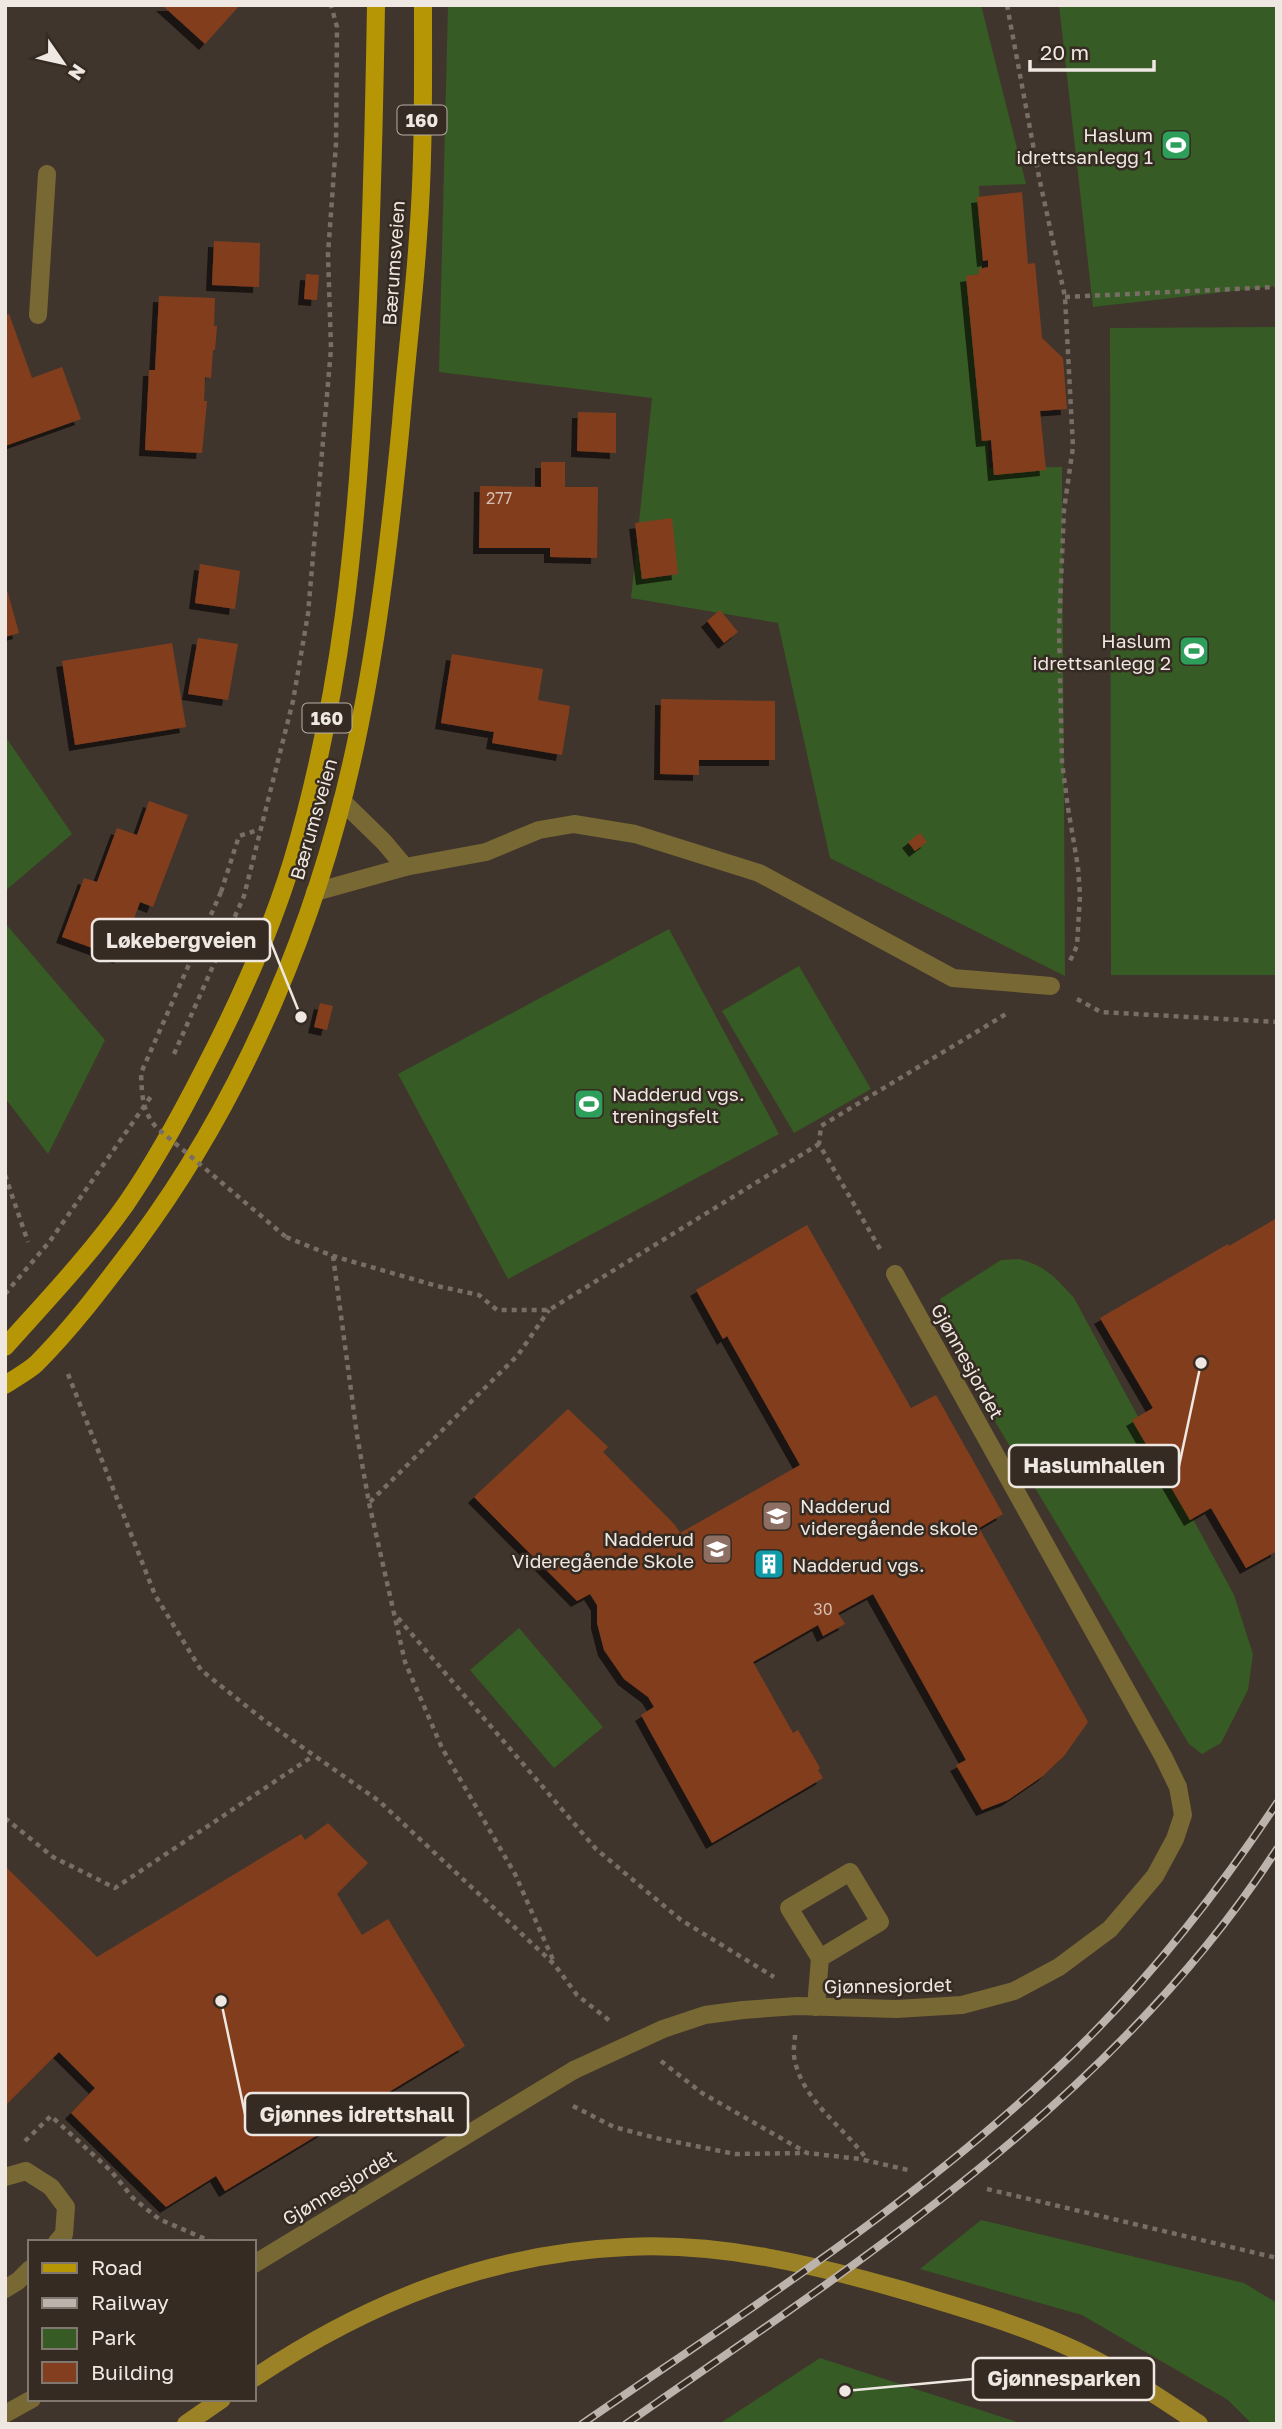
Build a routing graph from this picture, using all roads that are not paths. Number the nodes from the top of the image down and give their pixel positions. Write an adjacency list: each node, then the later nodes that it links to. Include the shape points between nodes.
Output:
1 (376, 5): 10 (main road, Bærumsveien / 160, via 373,224 359,486 340,656 291,864 222,1035 179,1118 126,1203)
2 (424, 5): 5 (main road, Bærumsveien / 160, via 419,234 394,494 372,659)
3 (47, 174): 4 (street)
4 (38, 315)
5 (342, 801): 6 (street); 7 (main road, Bærumsveien / 160)
6 (405, 867): 7 (street); 8 (street, via 486,852 539,830 574,824 635,834 759,873 953,978)
7 (315, 892): 11 (main road, Bærumsveien / 160, via 251,1049 182,1177 97,1294 34,1366)
8 (1051, 986)
9 (895, 1273): 13 (street, Gjønnesjordet, via 1163,1756 1178,1787 1183,1815 1155,1876 1110,1929 1059,1967 1014,1991 962,2005)
10 (5, 1347)
11 (5, 1385)
12 (820, 1958): 12 (street, via 880,1922 850,1872 789,1908); 13 (street)
13 (816, 2007): 16 (street, Gjønnesjordet, bridge, via 705,2014 623,2045 549,2084)
14 (5, 2177): 15 (street, via 26,2171 51,2188 66,2207 64,2234)
15 (59, 2240)
16 (256, 2263)
17 (28, 2271): 18 (street)
18 (5, 2288)
19 (256, 2377): 24 (main road, via 342,2324 406,2294 467,2274 569,2252 628,2246 678,2248 769,2259 870,2281 1008,2323 1113,2369)
20 (28, 2401): 22 (street)
21 (219, 2401): 23 (main road)
22 (5, 2414)
23 (186, 2424)
24 (1199, 2424)

